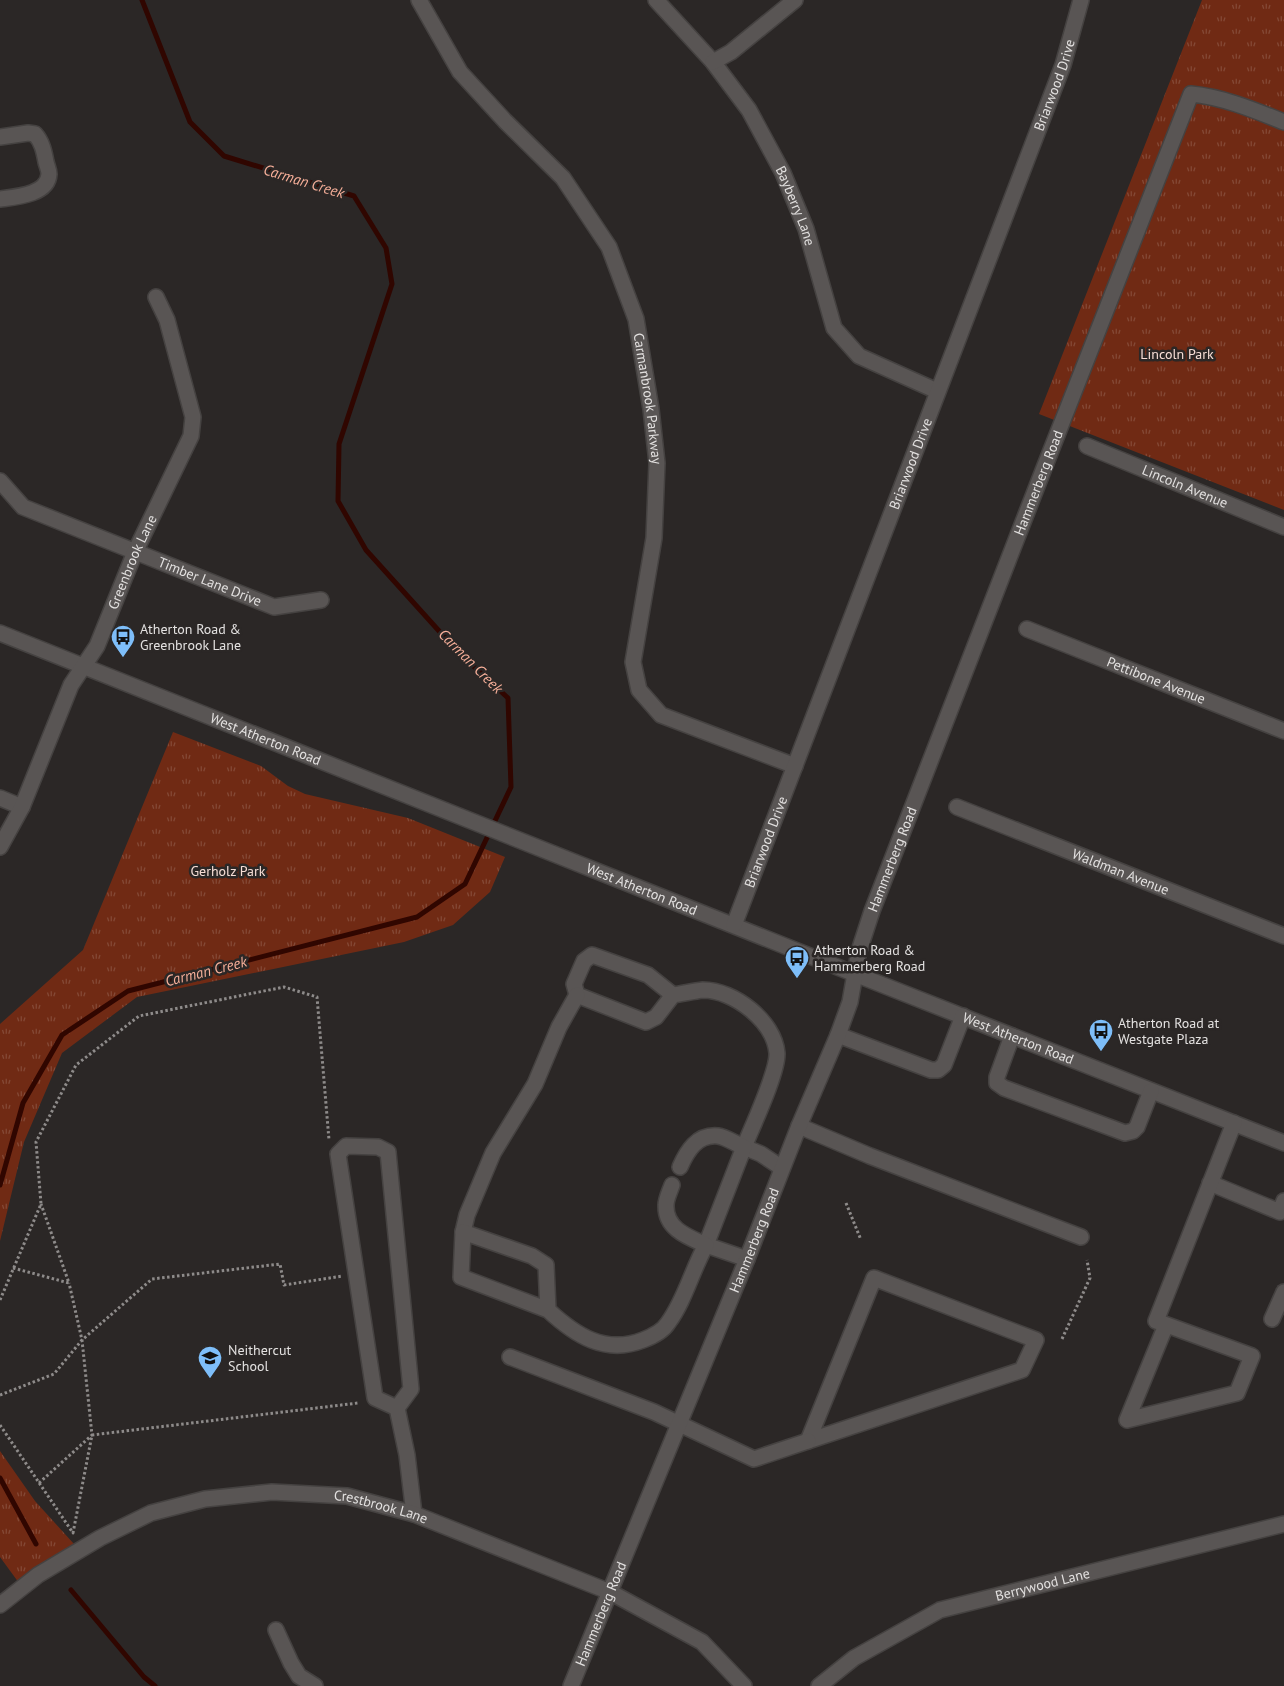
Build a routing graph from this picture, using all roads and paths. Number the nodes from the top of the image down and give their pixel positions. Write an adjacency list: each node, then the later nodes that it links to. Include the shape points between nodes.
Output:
1 (419, 0): 20 (street, Carmanbrook Parkway, via 460,72 563,178 609,246 636,319 657,462 654,538 633,662 639,690 661,715)
2 (656, 0): 5 (street, Bayberry Lane)
3 (795, 0): 5 (street, via 731,52)
4 (1081, 0): 10 (street, Briarwood Drive, via 1063,65)
5 (713, 62): 10 (street, Bayberry Lane, via 748,110 784,173 806,229 834,328 859,356)
6 (1284, 122): 27 (street, Hammerberg Road, via 1210,96 1190,94 872,911)
7 (0, 137): 8 (street, via 35,134 44,150 49,174 47,181 34,192)
8 (0, 199)
9 (156, 296): 14 (street, Greenbrook Lane, via 167,320 193,417 191,436)
10 (937, 391): 20 (street, Briarwood Drive)
11 (1087, 446): 13 (street, Lincoln Avenue)
12 (0, 481): 14 (street, Timber Lane Drive, via 23,507)
13 (1284, 527)
14 (135, 552): 15 (street, Timber Lane Drive, via 274,607); 18 (street, Greenbrook Lane, via 98,646)
15 (321, 600)
16 (1027, 629): 19 (street, Pettibone Avenue)
17 (0, 633): 18 (street, West Atherton Road)
18 (84, 666): 22 (street, Greenbrook Lane, via 71,685); 25 (street, West Atherton Road)
19 (1284, 731)
20 (795, 766): 25 (street, Briarwood Drive)
21 (0, 798): 22 (street)
22 (22, 806): 24 (street, Greenbrook Lane)
23 (957, 807): 26 (street, Waldman Avenue)
24 (0, 847)
25 (734, 925): 27 (street, West Atherton Road)
26 (1284, 936)
27 (855, 974): 30 (street, West Atherton Road); 31 (street, Hammerberg Road, via 850,1002)
28 (577, 995): 29 (street, via 646,1022 656,1016); 29 (street, via 574,984 584,961 592,955 648,975); 46 (street, via 559,1027 535,1084 493,1153)
29 (673, 995): 38 (street, via 704,990 730,996 763,1021 773,1038 777,1054 772,1074)
30 (963, 1016): 31 (street, via 944,1064 938,1070); 32 (street, West Atherton Road)
31 (838, 1035): 35 (street, Hammerberg Road)
32 (1012, 1036): 33 (street, West Atherton Road); 33 (street, via 997,1077 997,1083 1004,1088 1125,1133 1137,1126)
33 (1151, 1091): 34 (street, West Atherton Road)
34 (1234, 1123): 37 (street, West Atherton Road); 41 (street)
35 (798, 1126): 40 (street, Hammerberg Road); 47 (street)
36 (329, 1140): 45 (path, via 317,996 284,987 139,1016 76,1065 36,1142)
37 (1284, 1143)
38 (744, 1147): 39 (street, via 718,1136 700,1139 687,1151); 40 (street, via 762,1154); 49 (street)
39 (680, 1166)
40 (782, 1168): 50 (street, Hammerberg Road)
41 (1210, 1183): 43 (street, via 1280,1212); 59 (street, via 1156,1321)
42 (672, 1185): 49 (street, via 666,1204 667,1215 683,1235)
43 (1284, 1201)
44 (846, 1203): 48 (path)
45 (41, 1204): 52 (path); 54 (path)
46 (463, 1232): 57 (street, via 532,1256 546,1265); 57 (street, via 461,1277)
47 (1081, 1237)
48 (861, 1240)
49 (706, 1244): 50 (street); 57 (street, via 667,1326 649,1338 635,1343 602,1344 579,1335)
50 (747, 1259): 66 (street, Hammerberg Road)
51 (1087, 1260): 60 (path, via 1090,1278)
52 (13, 1268): 54 (path); 56 (path)
53 (344, 1276): 61 (path, via 284,1285 280,1264 152,1278)
54 (69, 1283): 61 (path)
55 (1284, 1292): 58 (street)
56 (0, 1300)
57 (548, 1310)
58 (1272, 1319)
59 (1166, 1325): 59 (street, via 1252,1356 1238,1393 1127,1420)
60 (1062, 1339)
61 (82, 1340): 63 (path, via 54,1374); 68 (path)
62 (510, 1357): 66 (street)
63 (0, 1395)
64 (358, 1403): 68 (path)
65 (397, 1408): 65 (street, via 375,1398 338,1154 346,1146 378,1147 388,1152 411,1389); 71 (street)
66 (680, 1423): 69 (street, via 754,1460); 73 (street, Hammerberg Road)
67 (0, 1425): 70 (path)
68 (92, 1435): 70 (path); 70 (path, via 72,1532)
69 (808, 1442): 69 (street, via 1022,1370 1036,1340 874,1278)
70 (40, 1483)
71 (414, 1514): 73 (street, Crestbrook Lane); 74 (street, Crestbrook Lane, via 347,1496 272,1492 205,1499 151,1513 100,1538 38,1575)
72 (1284, 1524): 79 (street, Berrywood Lane, via 940,1610 854,1658)
73 (610, 1592): 77 (street, Hammerberg Road); 78 (street, Crestbrook Lane, via 702,1642)
74 (0, 1605)
75 (276, 1630): 76 (street, via 299,1676)
76 (315, 1686)
77 (571, 1686)
78 (744, 1686)
79 (819, 1686)

